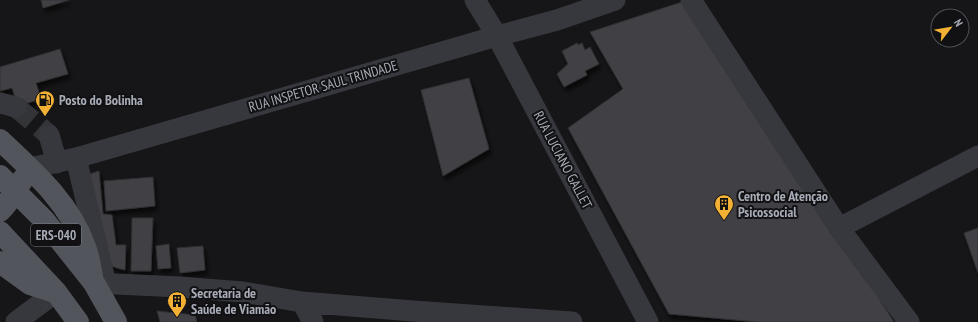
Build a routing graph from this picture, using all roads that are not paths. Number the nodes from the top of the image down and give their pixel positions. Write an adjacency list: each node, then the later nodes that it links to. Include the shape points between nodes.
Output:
1 (476, 0): 4 (street, RUA LUCIANO GALLET)
2 (615, 0): 4 (street, RUA INSPETOR SAUL TRINDADE, via 557,20)
3 (691, 0): 12 (street)
4 (497, 36): 8 (street, RUA INSPETOR SAUL TRINDADE); 23 (street, RUA LUCIANO GALLET)
5 (49, 135): 8 (street)
6 (0, 140): 9 (main road)
7 (978, 156): 12 (street)
8 (66, 160): 9 (street, RUA INSPETOR SAUL TRINDADE); 15 (street)
9 (30, 168): 10 (main road); 15 (main road, via 62,204 74,223)
10 (7, 183): 11 (main road, via 7,205); 15 (main road, ERS-040, via 44,220)
11 (0, 211)
12 (840, 228): 24 (street)
13 (0, 232): 16 (main road, ERS-040)
14 (0, 262): 16 (main road, via 30,284)
15 (100, 284): 17 (street, via 243,292); 20 (main road, ERS-040)
16 (56, 292): 18 (street); 19 (main road, ERS-040)
17 (302, 302): 21 (street); 22 (street)
18 (16, 322)
19 (78, 322)
20 (116, 322)
21 (313, 322)
22 (572, 322)
23 (648, 322)
24 (909, 322)

